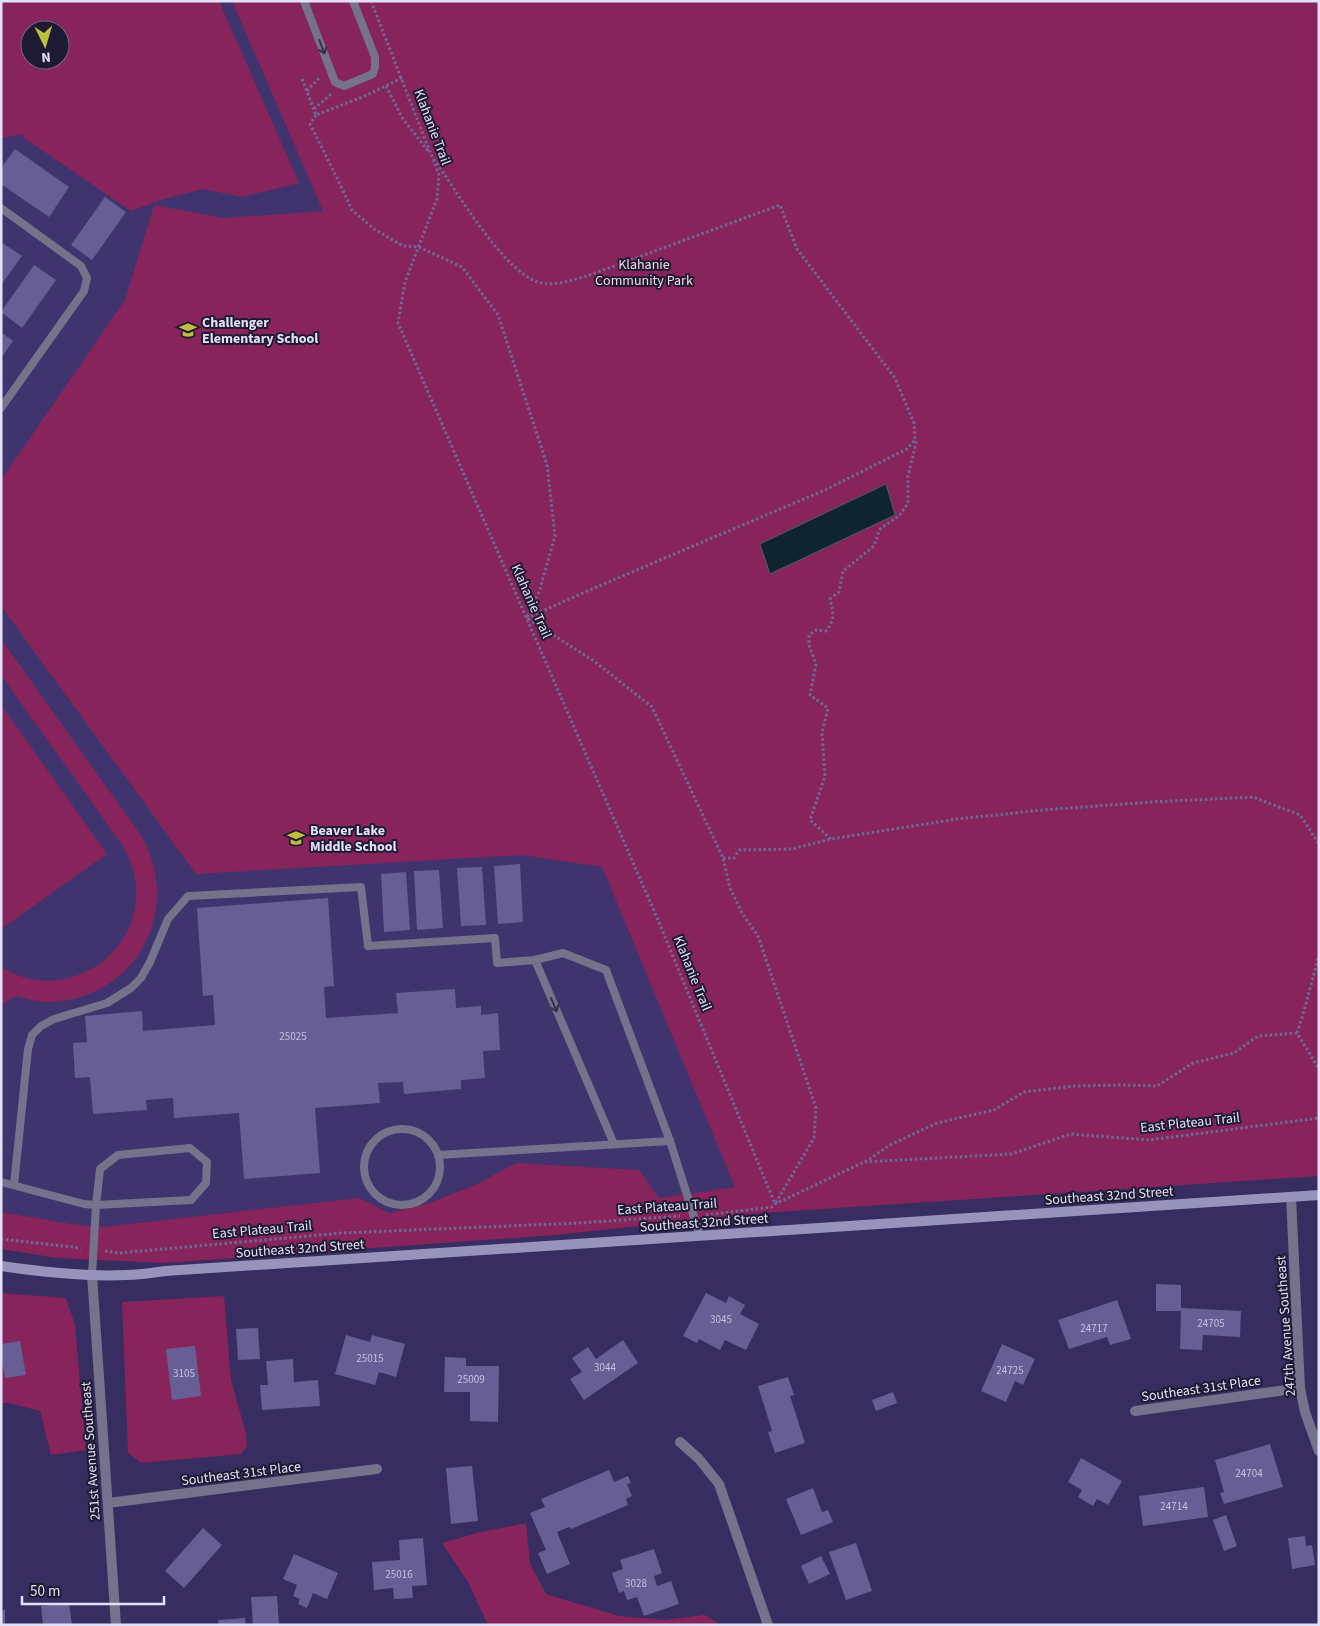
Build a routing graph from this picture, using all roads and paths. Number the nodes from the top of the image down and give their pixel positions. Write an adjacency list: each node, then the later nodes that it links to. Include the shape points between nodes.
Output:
1 (304, 1): 2 (lane, one-way to 2, via 335,82 344,86 373,74 375,67 375,57)
2 (353, 1)
3 (371, 1): 10 (path, Klahanie Trail)
4 (323, 74): 6 (path)
5 (386, 86): 10 (path, via 403,119)
6 (307, 91)
7 (331, 94): 8 (path)
8 (314, 109)
9 (316, 115): 12 (path, via 310,124 352,210 374,229 403,246)
10 (431, 154): 12 (path, Klahanie Trail, via 439,175 437,199); 14 (path, via 501,253 520,272 539,283 564,283 587,276 780,205 797,249 895,378 914,424)
11 (1, 208): 13 (lane, via 81,266 87,278 84,291)
12 (418, 247): 15 (path, Klahanie Trail, via 405,282 398,323); 15 (path, via 462,267 498,315 547,465 555,536 539,592)
13 (1, 408)
14 (915, 440): 15 (path, via 907,449 825,490); 16 (path, via 908,476 908,503 899,516 880,529 874,546 843,571 839,592 830,598 834,615 826,631 816,630 809,635 809,646 816,664 810,695 828,708 822,733 825,776 810,820)
15 (527, 618): 18 (path, via 594,661 652,707); 32 (path, Klahanie Trail, via 658,920)
16 (831, 839): 17 (path, via 957,819 1043,810 1253,797 1300,815); 18 (path, via 792,849 739,850 734,858)
17 (1319, 844)
18 (723, 858): 32 (path, via 730,888 758,936 816,1108 814,1138)
19 (1319, 954): 21 (path)
20 (534, 960): 24 (lane, via 563,953 606,970); 25 (lane, one-way to 25); 29 (lane, via 497,963 495,938 368,946 361,887 188,896 168,919 150,962 131,988 107,1003 54,1018 32,1035)
21 (1297, 1033): 22 (path); 27 (path, via 1258,1036 1234,1053 1193,1063 1157,1086 1075,1086 1024,1092 994,1110 937,1123 890,1145)
22 (1319, 1069)
23 (1319, 1118): 27 (path, East Plateau Trail, via 1149,1140 1071,1134 1011,1154)
24 (670, 1141): 25 (lane); 34 (lane)
25 (614, 1144): 26 (lane)
26 (438, 1155): 26 (lane, via 422,1135 396,1129 373,1141 366,1152 364,1178 369,1188 388,1203 413,1204 424,1199 438,1179)
27 (864, 1162): 32 (path, East Plateau Trail)
28 (1, 1182): 29 (lane)
29 (14, 1185): 33 (lane)
30 (1319, 1195): 31 (street, Southeast 32nd Street)
31 (1291, 1197): 35 (street, Southeast 32nd Street); 40 (street, 247th Avenue Southeast)
32 (775, 1204): 34 (path, East Plateau Trail, via 772,1207)
33 (96, 1205): 33 (lane, via 191,1200 206,1183 207,1162 190,1148 118,1155 100,1169); 37 (lane)
34 (694, 1216): 35 (lane); 37 (path, East Plateau Trail, via 342,1233 119,1253)
35 (700, 1236): 39 (street, Southeast 32nd Street)
36 (1, 1239): 37 (path, East Plateau Trail)
37 (93, 1250): 39 (lane)
38 (1, 1266): 39 (street, Southeast 32nd Street)
39 (92, 1276): 45 (street, 251st Avenue Southeast)
40 (1300, 1388): 41 (street, Southeast 31st Place); 43 (street, 247th Avenue Southeast)
41 (1135, 1411)
42 (680, 1442): 47 (street, via 719,1484)
43 (1319, 1451)
44 (377, 1469): 45 (street, Southeast 31st Place)
45 (108, 1504): 46 (street, 251st Avenue Southeast)
46 (116, 1625)
47 (768, 1625)

